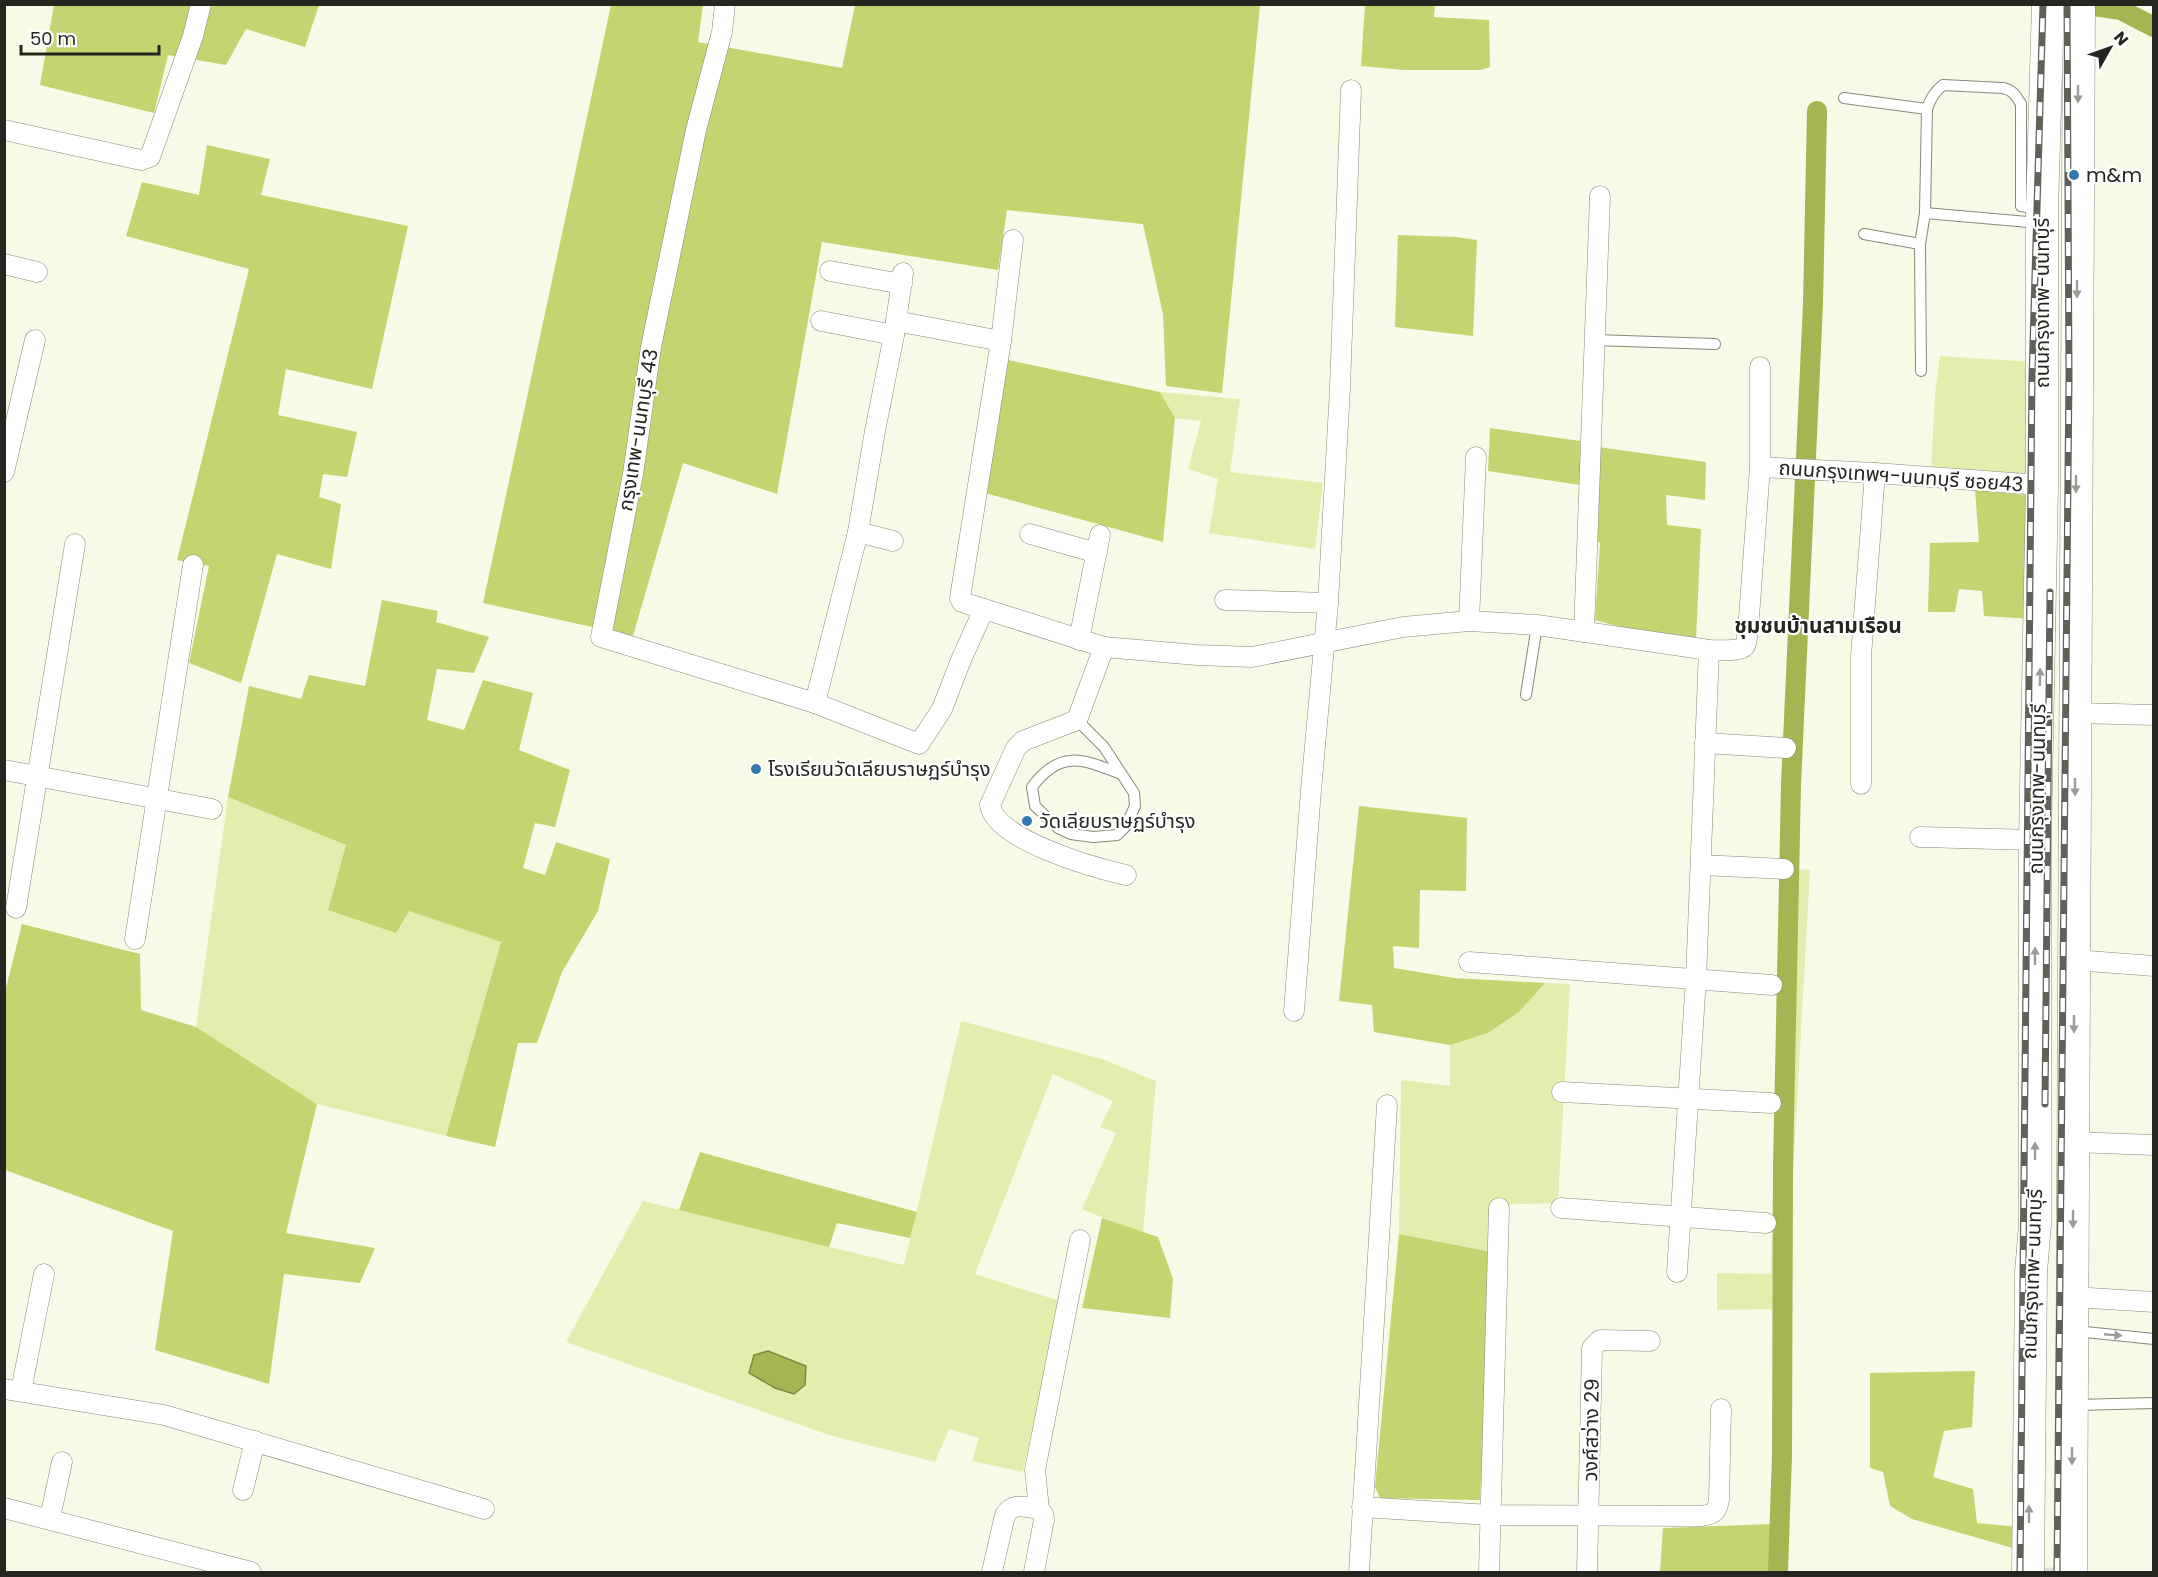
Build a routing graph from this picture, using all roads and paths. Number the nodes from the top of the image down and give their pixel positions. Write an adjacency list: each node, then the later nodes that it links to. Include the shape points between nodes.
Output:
1 (201, 4): 8 (street, via 150,157 141,160)
2 (725, 4): 47 (street, กรุงเทพ-นนทบุรี 43, via 651,347 633,474 601,637)
3 (2048, 4): 11 (main road, ถนนกรุงเทพ-นนทบุรี)
4 (2079, 4): 50 (main road, ถนนกรุงเทพ-นนทบุรี, one-way to 50)
5 (1352, 90): 37 (street)
6 (1844, 98): 7 (lane)
7 (1927, 110): 10 (lane); 11 (lane, via 1930,99 1943,85 2003,88 2013,93 2021,104 2020,206)
8 (4, 129)
9 (1600, 196): 20 (street)
10 (1925, 213): 11 (lane); 14 (lane)
11 (2042, 217): 30 (main road, ถนนกรุงเทพ-นนทบุรี)
12 (1864, 234): 14 (lane)
13 (1013, 240): 22 (street)
14 (1920, 244): 25 (lane)
15 (4, 264): 17 (street)
16 (830, 271): 19 (street, via 902,279)
17 (37, 272)
18 (820, 321): 19 (street)
19 (895, 328): 22 (street); 31 (street)
20 (1594, 339): 23 (lane); 41 (street)
21 (35, 340): 28 (street)
22 (1001, 341): 38 (street, via 960,596 962,602)
23 (1715, 344)
24 (1760, 367): 27 (street)
25 (1921, 371)
26 (1476, 457): 39 (street)
27 (1760, 467): 29 (street, ถนนกรุงเทพฯ-นนทบุรี ซอย43); 45 (street, via 1746,645)
28 (4, 472)
29 (1875, 473): 30 (street, ถนนกรุงเทพฯ-นนทบุรี ซอย43); 57 (street, via 1861,656)
30 (2042, 485): 51 (main road, ถนนกรุงเทพ-นนทบุรี, one-way to 30)
31 (858, 532): 33 (street); 47 (street)
32 (1030, 534): 42 (street, via 1098,544)
33 (893, 542)
34 (75, 544): 56 (street)
35 (193, 565): 58 (street)
36 (1225, 600): 37 (street)
37 (1328, 603): 43 (street)
38 (984, 609): 42 (street); 47 (street, via 942,709 919,744)
39 (1469, 621): 40 (street); 43 (street, via 1403,627)
40 (1537, 625): 41 (street); 46 (lane)
41 (1584, 632): 45 (street)
42 (1079, 640): 44 (street)
43 (1325, 643): 44 (street, via 1252,657); 72 (street)
44 (1104, 646): 49 (street)
45 (1709, 650): 52 (street)
46 (1526, 695)
47 (815, 703)
48 (2154, 715): 50 (street)
49 (1077, 720): 55 (lane, via 1104,747); 64 (street, via 1035,735 1016,748 990,806 991,812 1006,828 1055,854)
50 (2075, 721): 51 (main road); 67 (main road, ถนนกรุงเทพ-นนทบุรี, one-way to 67)
51 (2039, 727): 61 (main road, ถนนกรุงเทพ-นนทบุรี)
52 (1705, 743): 53 (street); 62 (street)
53 (1786, 748)
54 (4, 770): 56 (street)
55 (1121, 774): 55 (lane, via 1134,793 1135,806 1117,835 1071,834 1058,828 1035,806 1032,787 1040,777 1066,761 1087,760)
56 (37, 775): 58 (street); 65 (street)
57 (1861, 784)
58 (157, 798): 59 (street); 66 (street)
59 (212, 809)
60 (1920, 837): 61 (street)
61 (2036, 840): 91 (main road, ถนนกรุงเทพ-นนทบุรี, one-way to 61, via 2035,1224)
62 (1701, 865): 63 (street); 70 (street)
63 (1784, 869)
64 (1126, 875)
65 (16, 908)
66 (135, 939)
67 (2074, 960): 69 (street); 77 (main road, ถนนกรุงเทพ-นนทบุรี, one-way to 77)
68 (1469, 962): 70 (street)
69 (2154, 966)
70 (1696, 979): 71 (street); 74 (street)
71 (1772, 985)
72 (1294, 1011)
73 (1562, 1092): 74 (street)
74 (1689, 1099): 75 (street); 81 (street)
75 (1772, 1103)
76 (1386, 1105): 99 (street)
77 (2073, 1142): 78 (street); 86 (main road, ถนนกรุงเทพ-นนทบุรี, one-way to 86)
78 (2154, 1145)
79 (1499, 1208): 103 (street)
80 (1561, 1208): 81 (street)
81 (1681, 1217): 82 (street); 84 (street)
82 (1766, 1223)
83 (1080, 1240): 102 (street, via 1035,1470)
84 (1677, 1272)
85 (44, 1274): 92 (street)
86 (2073, 1298): 87 (street); 88 (main road, ถนนกรุงเทพ-นนทบุรี)
87 (2154, 1302)
88 (2072, 1331): 89 (lane, one-way to 89); 93 (main road, ถนนกรุงเทพ-นนทบุรี)
89 (2154, 1339)
90 (1650, 1341): 104 (street, วงศ์สว่าง 29, via 1600,1341 1592,1348)
91 (2030, 1371): 93 (main road); 112 (main road, ถนนกรุงเทพ-นนทบุรี, one-way to 91)
92 (13, 1390): 96 (street, via 164,1415)
93 (2072, 1391): 94 (lane); 113 (main road, ถนนกรุงเทพ-นนทบุรี, one-way to 113)
94 (2154, 1403)
95 (1721, 1409): 104 (street, via 1716,1512 1702,1516)
96 (255, 1441): 98 (street); 101 (street)
97 (62, 1462): 105 (street)
98 (243, 1490)
99 (1362, 1507): 103 (street); 109 (street)
100 (4, 1508): 105 (street)
101 (484, 1509)
102 (1039, 1509): 107 (street, via 1010,1507); 108 (street, via 1044,1520)
103 (1490, 1515): 104 (street); 110 (street)
104 (1589, 1515): 111 (street, วงศ์สว่าง 29)
105 (50, 1518): 106 (street)
106 (251, 1572)
107 (992, 1572)
108 (1034, 1572)
109 (1359, 1572)
110 (1489, 1572)
111 (1587, 1572)
112 (2028, 1572)
113 (2071, 1572)

